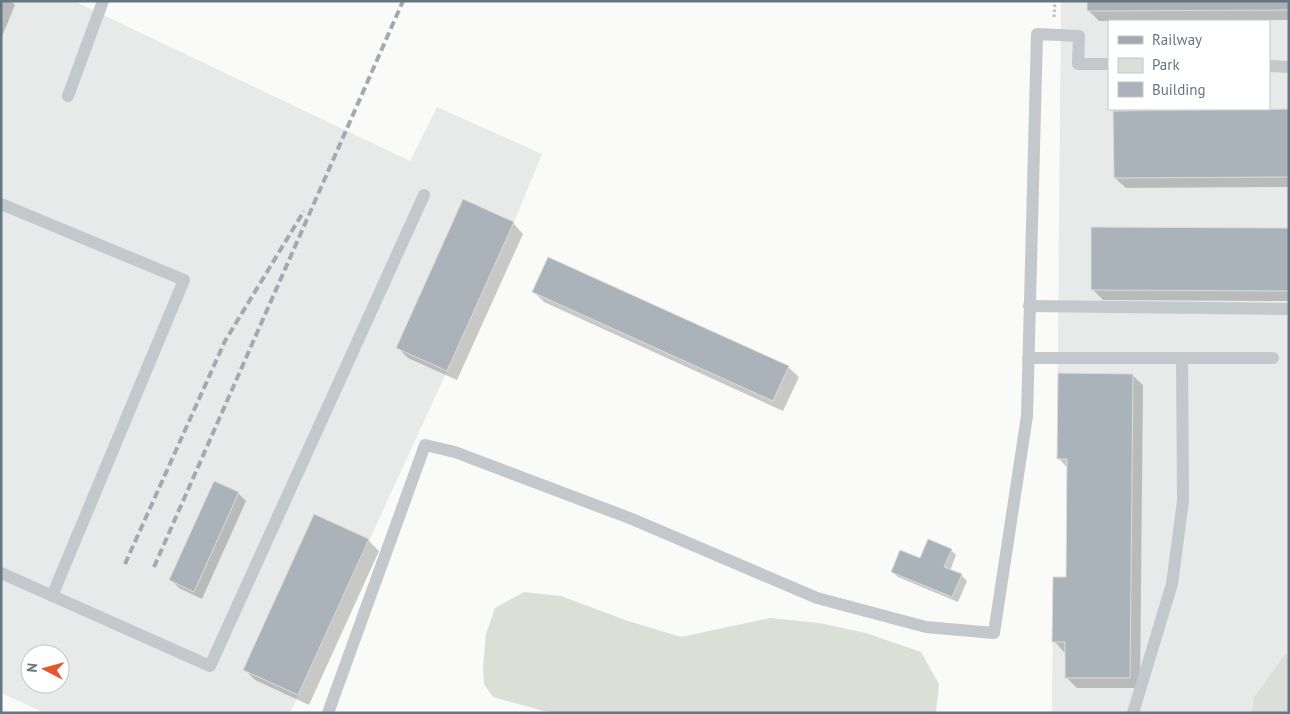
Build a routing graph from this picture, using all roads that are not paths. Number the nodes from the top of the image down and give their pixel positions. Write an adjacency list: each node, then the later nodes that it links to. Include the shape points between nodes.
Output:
1 (103, 1): 5 (lane)
2 (1108, 64): 8 (lane, via 1078,64 1079,36 1037,34)
3 (1270, 66): 4 (lane)
4 (1289, 67)
5 (68, 96)
6 (424, 195): 14 (lane, via 210,666)
7 (1, 204): 14 (lane, via 184,280)
8 (1030, 306): 9 (lane); 10 (lane)
9 (1289, 309)
10 (1028, 358): 11 (lane); 15 (lane, via 1026,416 994,633 926,627 817,598 632,519 455,452 425,446)
11 (1182, 358): 12 (lane); 16 (lane, via 1183,501 1172,584)
12 (1273, 358)
13 (1, 573): 14 (lane)
14 (52, 596)
15 (328, 713)
16 (1133, 713)

